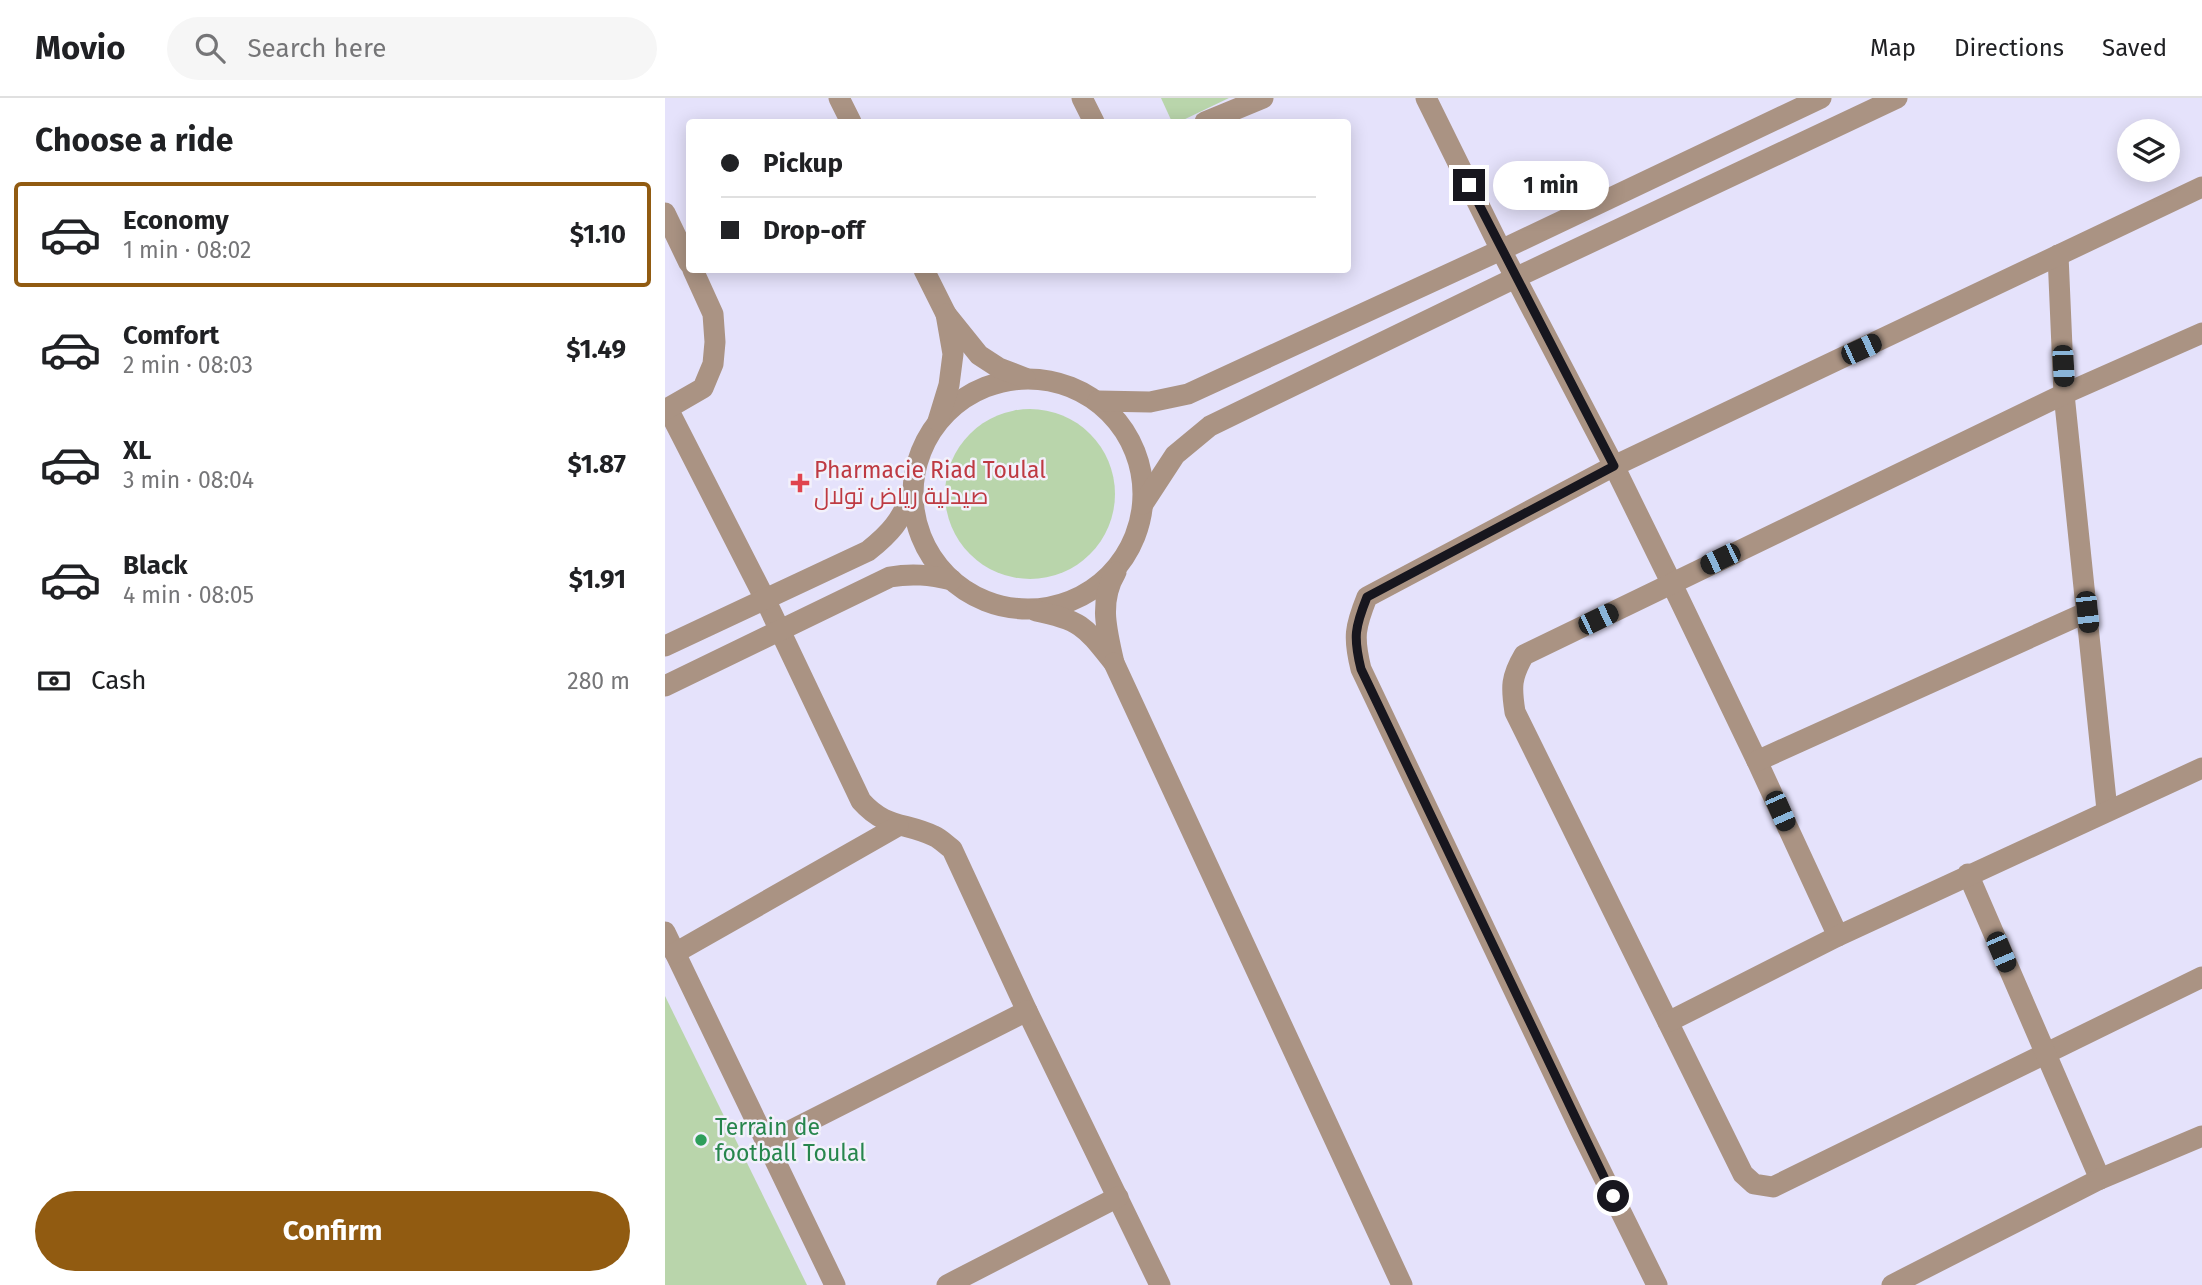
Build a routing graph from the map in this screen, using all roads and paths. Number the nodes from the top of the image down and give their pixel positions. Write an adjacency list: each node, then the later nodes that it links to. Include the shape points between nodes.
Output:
1 (839, 98): 7 (street)
2 (1082, 98): 8 (street)
3 (1263, 98): 9 (street)
4 (1426, 98): 12 (street)
5 (1822, 98): 12 (street)
6 (1898, 98): 17 (street)
7 (850, 119)
8 (1092, 119)
9 (1212, 119)
10 (2202, 187): 13 (street)
11 (665, 213): 14 (street)
12 (1501, 250): 17 (street); 22 (street, via 1188,394 1150,402)
13 (2058, 255): 21 (street); 25 (street)
14 (686, 256)
15 (694, 273): 23 (street, via 713,314 713,364 702,388)
16 (926, 273): 18 (street)
17 (1515, 278): 25 (street); 27 (street, via 1210,425 1175,455)
18 (946, 314): 20 (street, via 979,355); 24 (street, via 953,354)
19 (2202, 333): 21 (street)
20 (1025, 378): 22 (street, via 1064,384); 24 (street, via 992,384 972,394)
21 (2064, 394): 30 (street); 33 (street)
22 (1098, 401): 27 (street, via 1119,422 1134,447 1142,475)
23 (666, 410): 31 (street)
24 (938, 422): 26 (street, via 919,454)
25 (1614, 466): 30 (street); 58 (street, via 1367,597 1354,643 1367,681)
26 (912, 492): 29 (street, via 923,540); 31 (street, via 901,519 868,551)
27 (1143, 504): 28 (street, via 1136,534)
28 (1122, 561): 32 (street, via 1103,582 1079,597); 36 (street, via 1110,582 1104,620)
29 (952, 580): 32 (street, via 998,605); 34 (street, via 911,574 890,577)
30 (1671, 582): 38 (street); 48 (street, via 1524,655 1511,691 1515,712)
31 (765, 599): 34 (street); 35 (street)
32 (1024, 609): 36 (street, via 1086,628)
33 (2087, 612): 38 (street); 40 (street)
34 (780, 630): 37 (street); 41 (street, via 861,801 872,813)
35 (665, 646)
36 (1114, 663): 57 (street)
37 (665, 686)
38 (1757, 761): 44 (street)
39 (2202, 768): 40 (street)
40 (2107, 810): 42 (street)
41 (898, 826): 45 (street); 47 (street, via 936,837 952,849)
42 (1968, 874): 44 (street); 49 (street)
43 (665, 932): 45 (street)
44 (1837, 936): 48 (street)
45 (675, 953): 51 (street)
46 (2202, 977): 49 (street)
47 (1027, 1011): 51 (street); 53 (street)
48 (1668, 1022): 49 (street, via 1743,1174 1754,1184 1773,1186)
49 (2045, 1055): 52 (street)
50 (2202, 1136): 52 (street)
51 (766, 1143): 54 (street)
52 (2100, 1180): 59 (street)
53 (1118, 1197): 55 (street); 56 (street)
54 (835, 1285)
55 (947, 1285)
56 (1160, 1285)
57 (1402, 1285)
58 (1657, 1285)
59 (1892, 1285)

